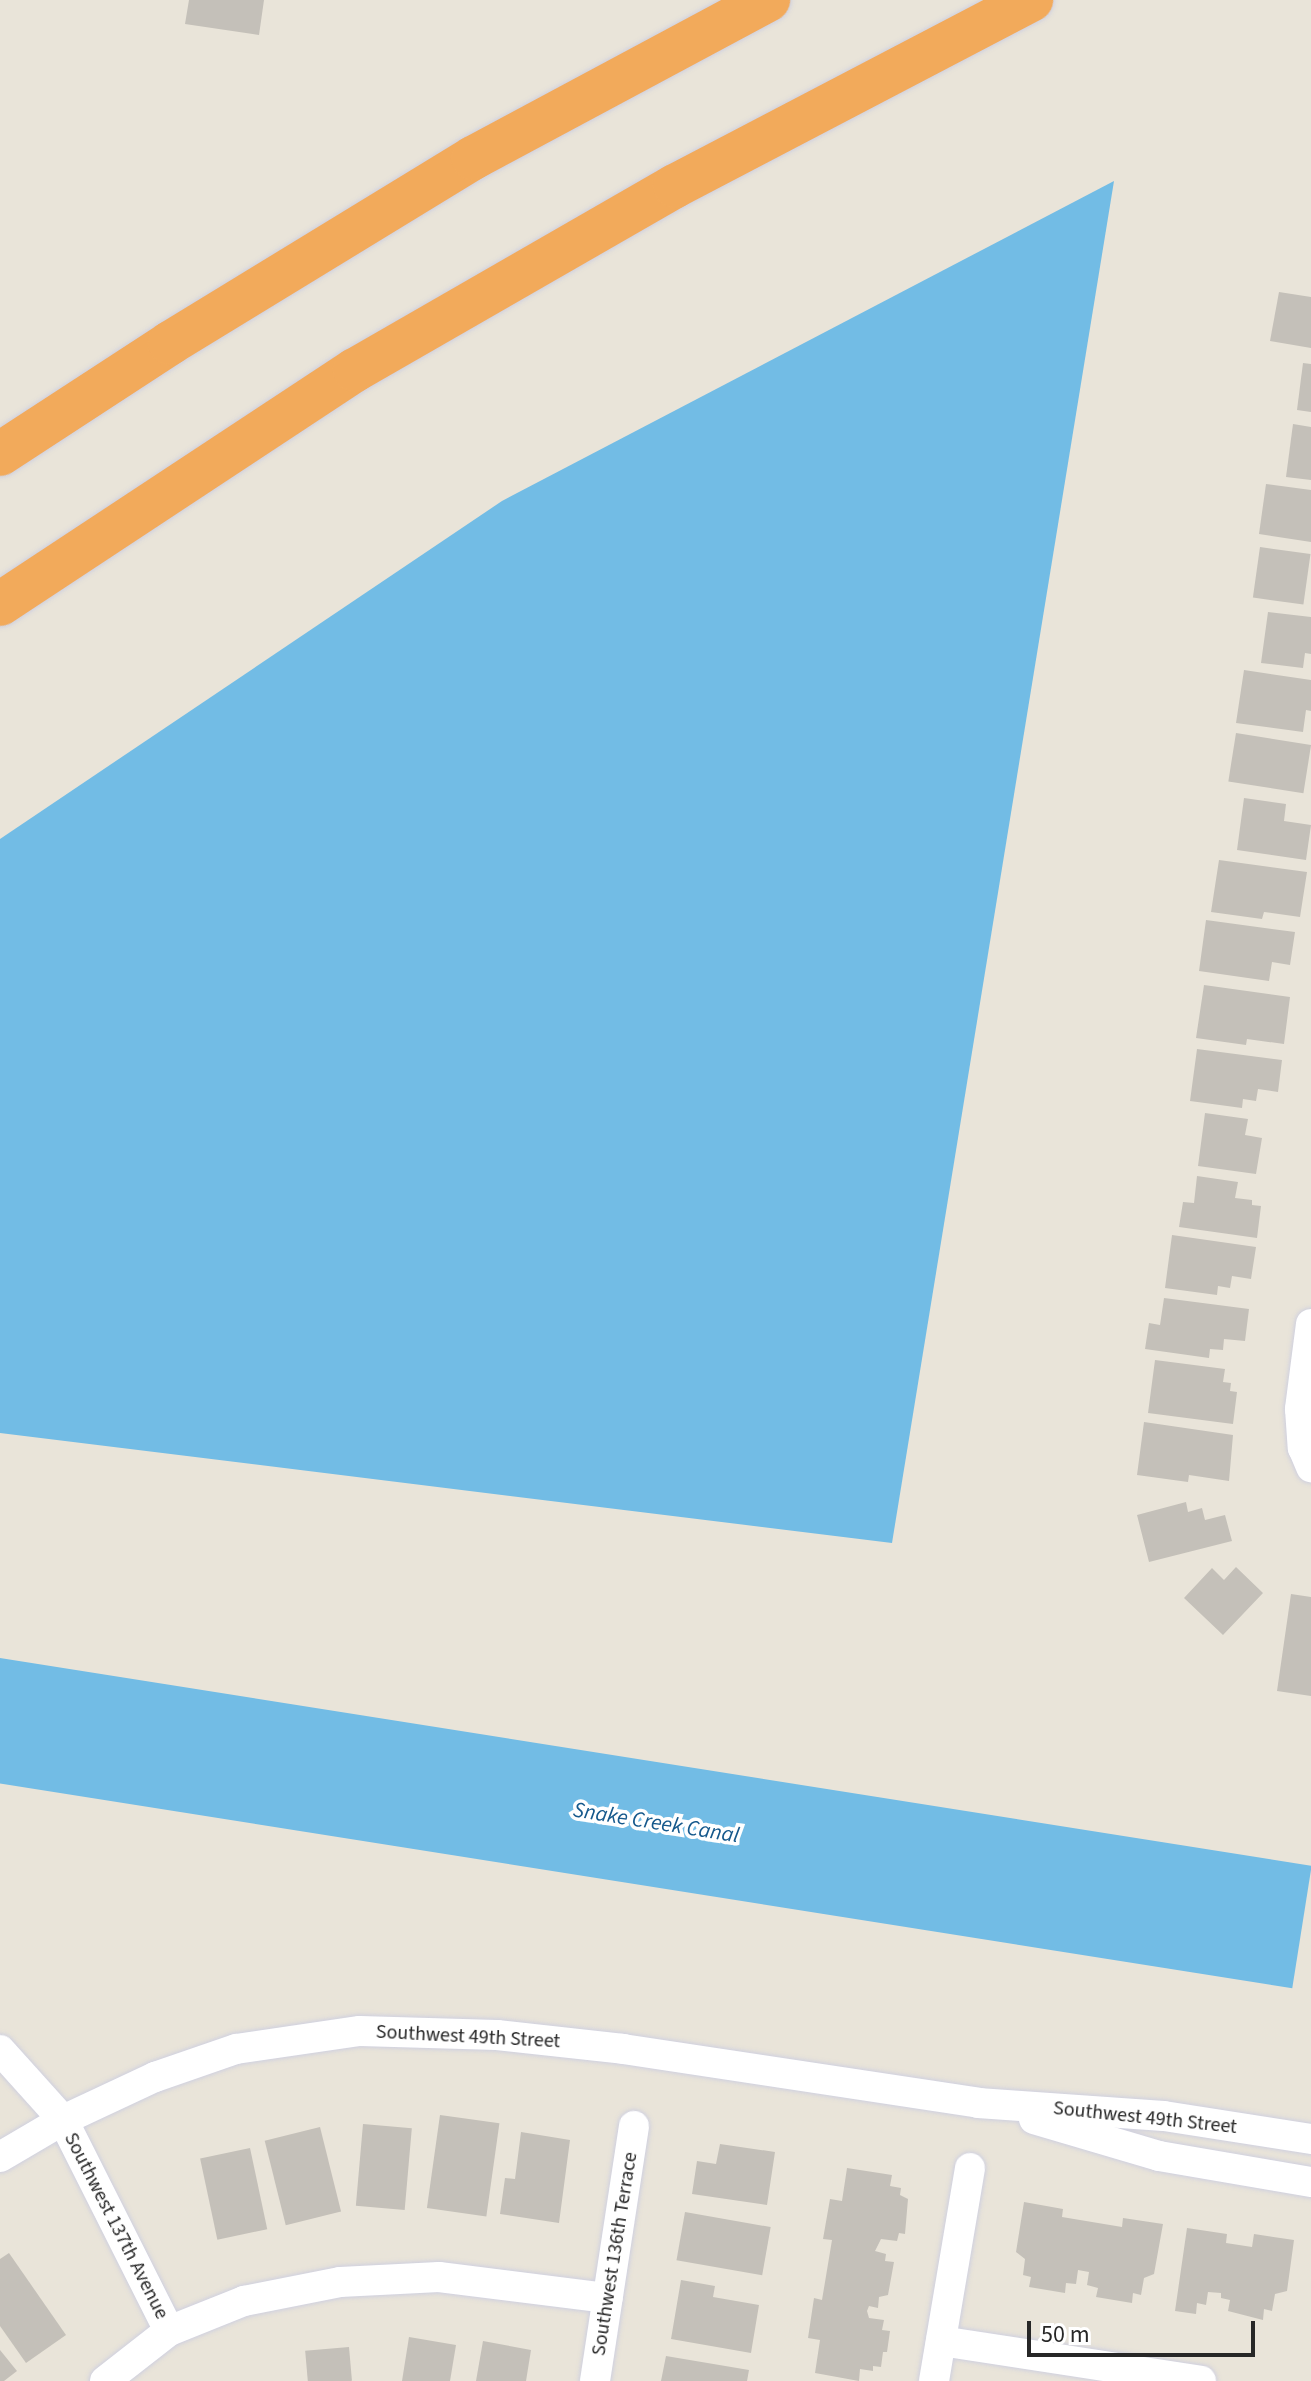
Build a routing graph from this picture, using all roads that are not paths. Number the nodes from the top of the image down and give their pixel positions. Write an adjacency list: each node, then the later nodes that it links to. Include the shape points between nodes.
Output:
1 (768, 0): 3 (highway, via 473,158)
2 (1031, 0): 4 (highway, via 675,186 355,370)
3 (0, 454)
4 (0, 604)
5 (1311, 1324): 6 (street, via 1300,1409 1303,1448)
6 (1311, 1467)
7 (0, 2050): 9 (street)
8 (978, 2103): 9 (street, Southwest 49th Street, via 623,2049 497,2035 360,2031 236,2049 155,2077); 11 (street, Southwest 49th Street, via 1164,2116); 14 (street, Southwest 49th Street, via 1159,2156)
9 (63, 2120): 12 (street, Southwest 49th Street); 16 (street, Southwest 137th Avenue)
10 (634, 2126): 15 (street, Southwest 136th Terrace)
11 (1311, 2139)
12 (0, 2157)
13 (970, 2168): 17 (street)
14 (1311, 2182)
15 (608, 2298): 16 (street, via 439,2277 340,2282 244,2301); 19 (street, Southwest 136th Terrace)
16 (169, 2331): 18 (street)
17 (941, 2341): 20 (street); 21 (street)
18 (105, 2381)
19 (595, 2381)
20 (934, 2381)
21 (1201, 2381)

